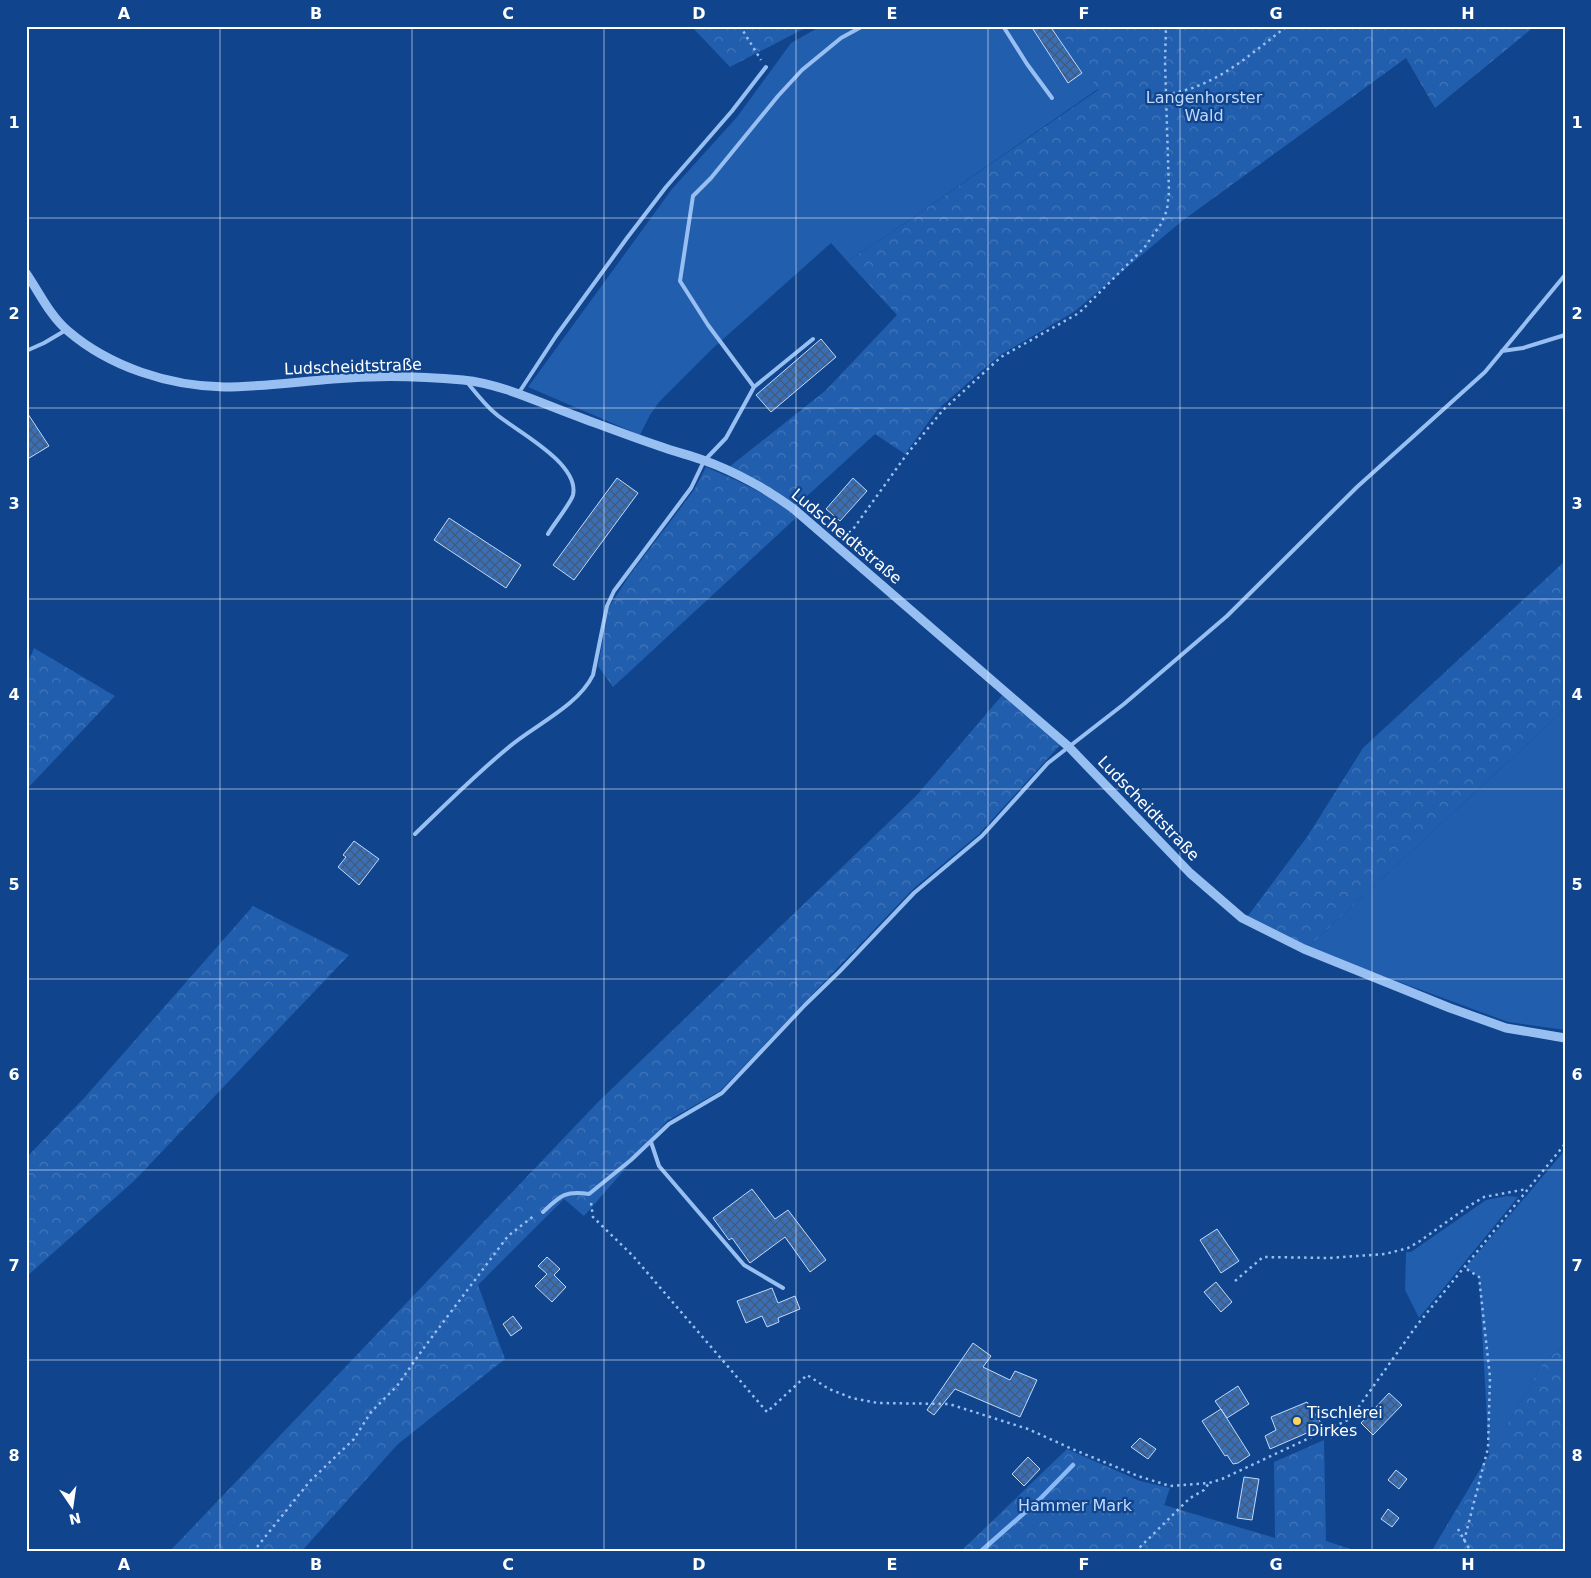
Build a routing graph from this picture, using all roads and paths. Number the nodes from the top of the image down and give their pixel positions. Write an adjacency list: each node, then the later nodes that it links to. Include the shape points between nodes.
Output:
1 (740, 26): 6 (path)
2 (864, 26): 17 (lane, via 841,38 802,70 693,196 680,282)
3 (1003, 26): 8 (lane)
4 (1166, 26): 7 (path)
5 (1287, 26): 7 (path, via 1215,78)
6 (766, 67): 18 (lane, via 627,238)
7 (1166, 96): 21 (path, via 1167,210 1144,248 1079,313 1001,356 943,410 907,454)
8 (1052, 98)
9 (26, 273): 11 (street, Ludscheidtstraße)
10 (1565, 275): 15 (lane)
11 (67, 330): 14 (lane); 16 (street, Ludscheidtstraße, via 129,368 195,385 246,386 377,377)
12 (1565, 335): 15 (lane)
13 (813, 339): 17 (lane)
14 (26, 351)
15 (1502, 351): 22 (lane, via 1485,372 1351,494 1227,616 1124,704)
16 (466, 380): 18 (street, Ludscheidtstraße); 20 (lane, via 495,413 541,446 573,481 573,496)
17 (754, 387): 19 (lane, via 726,438)
18 (518, 394): 19 (street, Ludscheidtstraße)
19 (704, 461): 21 (street, Ludscheidtstraße, via 777,496); 23 (lane, via 691,488 614,591 607,606 588,685 568,704 510,746)
20 (548, 534)
21 (840, 548): 22 (street, Ludscheidtstraße)
22 (1069, 746): 24 (street, Ludscheidtstraße, via 1190,873 1242,918 1304,949 1450,1008 1506,1028); 25 (lane, via 1048,763 982,836 903,904 722,1093 669,1124)
23 (415, 834)
24 (1565, 1038)
25 (651, 1142): 28 (lane); 32 (lane, via 659,1166 744,1265)
26 (1565, 1144): 27 (path)
27 (1527, 1189): 30 (path); 31 (path, via 1484,1197 1408,1248 1385,1254 1329,1258 1263,1257)
28 (589, 1194): 29 (lane, via 574,1192 558,1198); 33 (path, via 594,1217 633,1256 767,1412 807,1375 852,1398 878,1403 949,1404 1028,1428 1154,1482 1170,1486)
29 (543, 1212): 36 (path, via 508,1236 398,1386 371,1412 354,1439 310,1481)
30 (1465, 1268): 33 (path, via 1418,1325 1350,1419); 35 (path, via 1478,1277 1490,1377 1488,1448)
31 (1235, 1281)
32 (783, 1288)
33 (1209, 1483): 37 (path)
34 (1458, 1529): 35 (path)
35 (1464, 1541): 38 (path)
36 (253, 1552)
37 (1135, 1552)
38 (1471, 1552)

